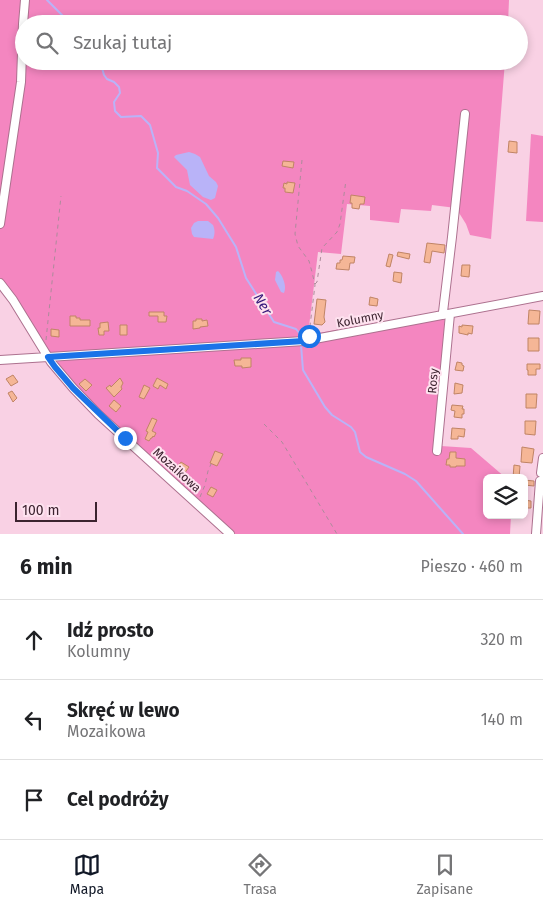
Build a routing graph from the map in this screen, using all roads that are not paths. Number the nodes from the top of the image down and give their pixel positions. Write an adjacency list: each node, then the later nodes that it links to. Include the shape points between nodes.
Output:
1 (25, 0): 2 (street)
2 (24, 15)
3 (21, 70): 5 (street)
4 (466, 114): 8 (street, Rosy, via 442,312)
5 (0, 224)
6 (0, 284): 9 (street, Mozaikowa)
7 (543, 296): 8 (street, Kolumny)
8 (446, 314): 9 (street, Kolumny, via 303,341); 11 (street, Rosy)
9 (46, 353): 10 (street, Kolumny); 14 (street, Mozaikowa, via 98,414)
10 (0, 360)
11 (438, 451)
12 (543, 458): 13 (street)
13 (542, 478): 15 (street)
14 (230, 534)
15 (536, 534)

